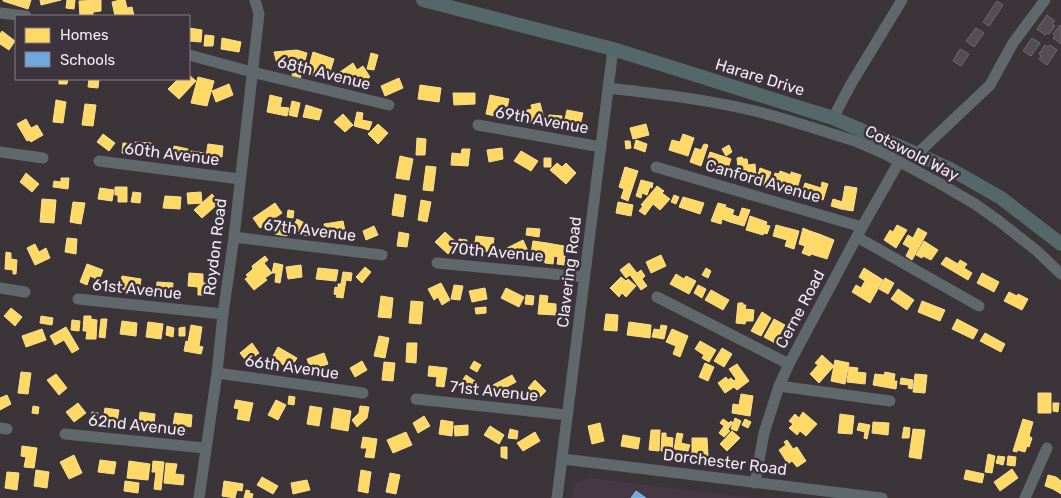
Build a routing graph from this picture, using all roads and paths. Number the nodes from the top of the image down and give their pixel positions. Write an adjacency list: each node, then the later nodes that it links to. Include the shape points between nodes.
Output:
1 (255, 0): 9 (street, Roydon Road, via 259,14)
2 (424, 0): 7 (main road, Harare Drive)
3 (902, 0): 12 (street)
4 (1045, 0): 16 (street, via 1013,43 990,85)
5 (0, 13): 6 (street)
6 (17, 15)
7 (613, 49): 10 (street, Clavering Road); 12 (main road, Harare Drive)
8 (190, 55): 9 (street, 68th Avenue)
9 (252, 72): 11 (street, 68th Avenue); 21 (street, Roydon Road)
10 (608, 88): 14 (street, Clavering Road); 19 (street, Cotswold Way, via 764,113 869,146)
11 (389, 105)
12 (833, 118): 16 (main road, Harare Drive)
13 (478, 125): 14 (street, 69th Avenue)
14 (601, 147): 28 (street, Clavering Road)
15 (0, 152): 17 (street)
16 (917, 154): 24 (main road, Harare Drive, via 1000,198)
17 (42, 158)
18 (99, 161): 21 (street, 60th Avenue)
19 (899, 162): 22 (street, Cerne Road); 27 (street, Cotswold Way, via 975,204 1037,251)
20 (656, 167): 22 (street, Canford Avenue)
21 (240, 179): 23 (street, Roydon Road)
22 (859, 232): 33 (street, Canford Avenue); 35 (street, Cerne Road)
23 (234, 237): 25 (street, 67th Avenue); 34 (street, Roydon Road)
24 (1061, 244)
25 (382, 255)
26 (437, 263): 28 (street, 70th Avenue)
27 (1061, 274)
28 (584, 276): 41 (street, Clavering Road)
29 (0, 288): 30 (street)
30 (25, 292)
31 (657, 297): 35 (street)
32 (78, 299): 34 (street, 61st Avenue)
33 (980, 306)
34 (223, 314): 36 (street, Roydon Road)
35 (789, 364): 37 (street, Cerne Road)
36 (216, 373): 38 (street, 66th Avenue); 43 (street, Roydon Road)
37 (780, 386): 40 (street); 46 (street, Cerne Road, via 764,433)
38 (363, 393)
39 (416, 400): 41 (street, 71st Avenue)
40 (890, 400)
41 (567, 415): 45 (street, Clavering Road)
42 (65, 434): 43 (street, 62nd Avenue)
43 (205, 448): 47 (street, Roydon Road)
44 (1047, 448): 50 (street)
45 (563, 459): 46 (street, Dorchester Road); 48 (street, Clavering Road)
46 (756, 482): 49 (street, Dorchester Road)
47 (199, 498)
48 (558, 498)
49 (882, 498)
50 (1025, 498)

